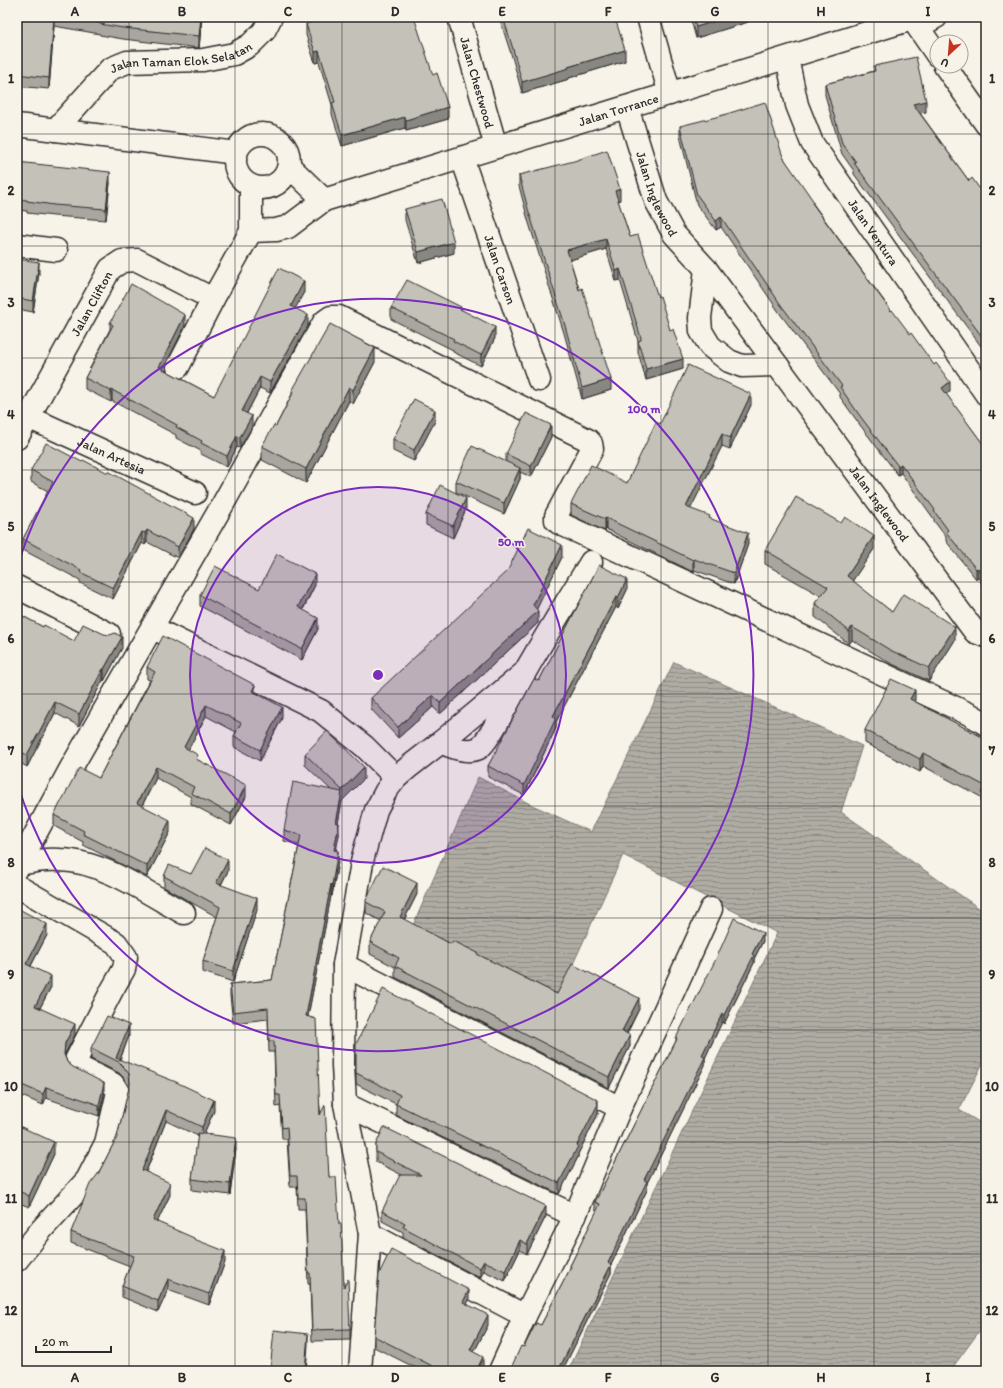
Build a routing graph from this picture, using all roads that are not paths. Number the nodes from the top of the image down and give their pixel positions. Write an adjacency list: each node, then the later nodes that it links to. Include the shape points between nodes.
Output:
1 (271, 17): 13 (street, Jalan Taman Elok Selatan, via 264,31 250,45 234,54 204,60 127,62 110,69)
2 (459, 17): 14 (street, Jalan Chestwood)
3 (648, 17): 9 (street)
4 (936, 17): 5 (street, Jalan Torrance, via 929,21)
5 (912, 18): 6 (street); 7 (street, Jalan Torrance)
6 (929, 43)
7 (787, 58): 9 (street, Jalan Torrance); 28 (street, Jalan Ventura, via 797,105 812,143)
8 (951, 74): 11 (street)
9 (670, 94): 10 (street, Jalan Torrance)
10 (627, 107): 14 (street, Jalan Torrance); 23 (street, Jalan Inglewood, via 656,200 674,234)
11 (986, 124)
12 (17, 125): 13 (street)
13 (54, 130): 15 (street)
14 (496, 147): 16 (street, Jalan Torrance)
15 (236, 153): 17 (street, via 240,145 254,135 273,135 287,148); 18 (street, via 235,164 238,173)
16 (462, 158): 19 (street, Jalan Torrance); 27 (street, Jalan Carson)
17 (289, 166): 18 (street, via 286,176 279,183 261,188); 19 (street)
18 (251, 186): 20 (street)
19 (324, 200): 20 (street, Jalan Torrance, via 288,227)
20 (251, 231): 24 (street)
21 (17, 245): 22 (street)
22 (56, 250)
23 (706, 269): 25 (street, Jalan Inglewood); 25 (street, via 700,318 701,331 710,346 729,361 742,366)
24 (213, 299): 26 (street); 29 (street, Jalan Clifton, via 137,260 122,261 110,269)
25 (777, 365): 36 (street, Jalan Inglewood, via 975,632)
26 (178, 367)
27 (539, 380)
28 (986, 394)
29 (28, 417): 30 (street, Jalan Clifton); 31 (street, Jalan Artesia)
30 (17, 438)
31 (195, 493)
32 (591, 562): 37 (street)
33 (17, 586): 35 (street)
34 (153, 628): 38 (street, via 324,322 331,317 339,317 588,440 592,449 556,516 559,523); 40 (street, via 321,711 365,747); 41 (street, via 71,768)
35 (109, 634)
36 (986, 636)
37 (524, 673): 39 (street); 39 (street, via 488,738 479,748 453,748)
38 (986, 724)
39 (441, 742): 40 (street)
40 (396, 778): 45 (street, via 376,810 363,857)
41 (19, 866): 44 (street, via 38,860 85,864 108,871)
42 (17, 886): 50 (street, via 116,943 126,957 124,969 76,1060 78,1067 113,1084 118,1092 106,1143 87,1180)
43 (711, 909): 47 (street)
44 (184, 913)
45 (344, 965): 46 (street); 47 (street)
46 (345, 1104): 48 (street); 49 (street)
47 (620, 1108): 48 (street)
48 (575, 1216): 51 (street)
49 (370, 1234): 51 (street); 52 (street)
50 (17, 1260)
51 (525, 1316): 53 (street)
52 (361, 1371)
53 (500, 1371)

